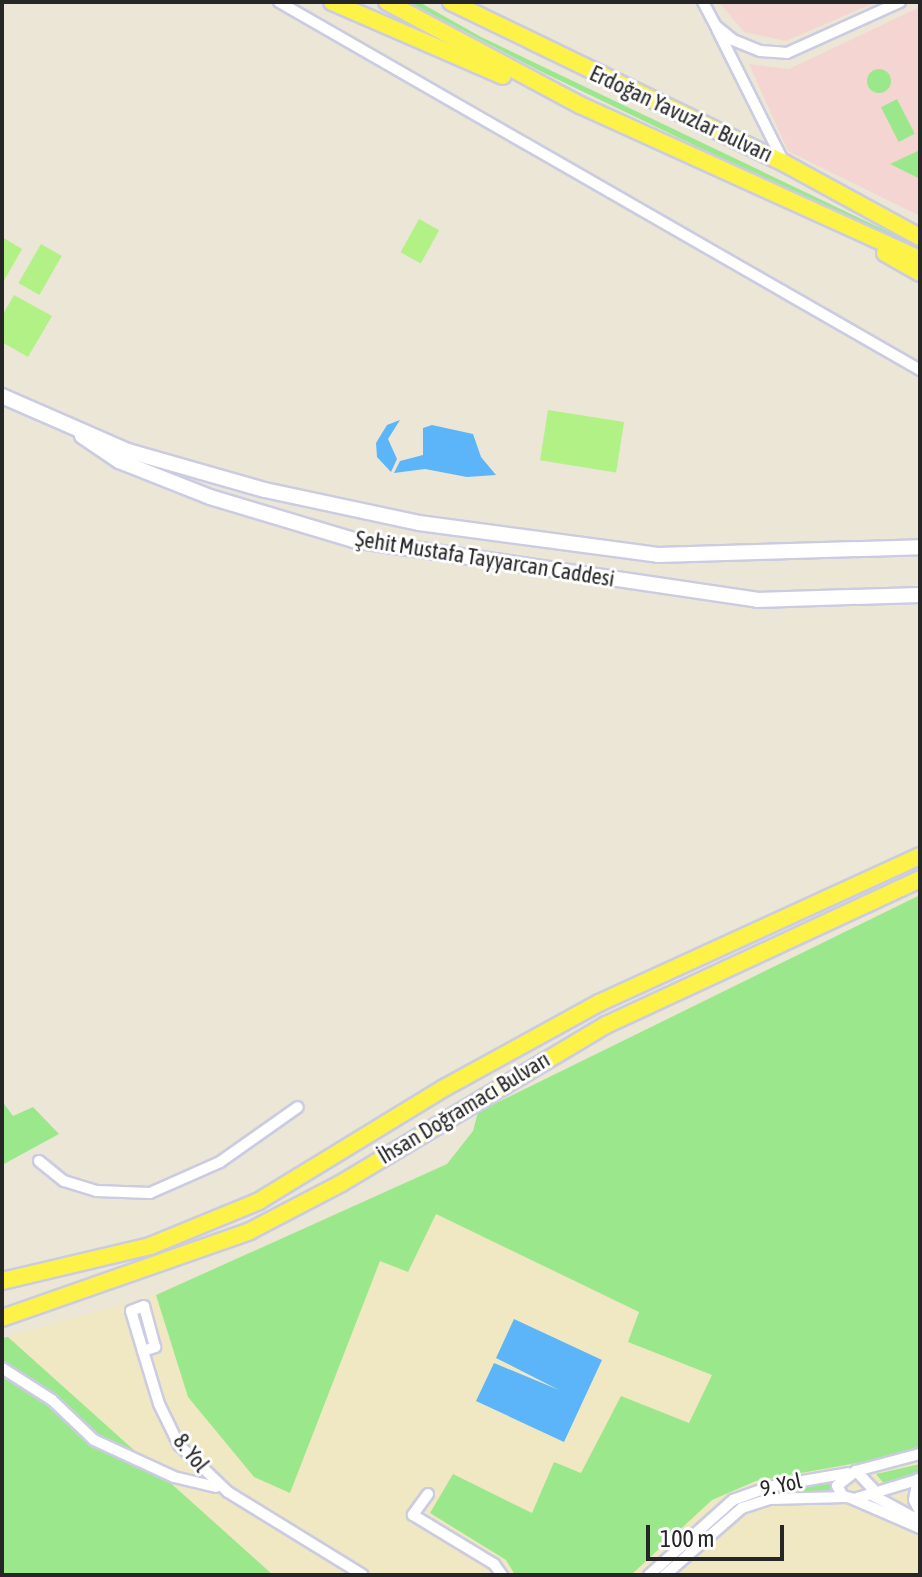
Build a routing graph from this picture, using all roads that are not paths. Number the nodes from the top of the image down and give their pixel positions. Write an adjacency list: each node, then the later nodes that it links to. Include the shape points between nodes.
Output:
1 (279, 2): 14 (street)
2 (332, 2): 8 (main road, via 444,54)
3 (387, 2): 8 (main road, Erdoğan Yavuzlar Bulvarı)
4 (451, 2): 9 (main road, Erdoğan Yavuzlar Bulvarı)
5 (703, 2): 7 (street)
6 (900, 2): 7 (street, via 787,53 760,51)
7 (716, 26): 9 (street)
8 (580, 105): 10 (main road, Erdoğan Yavuzlar Bulvarı)
9 (784, 163): 11 (main road, Erdoğan Yavuzlar Bulvarı)
10 (779, 194): 12 (main road, Erdoğan Yavuzlar Bulvarı); 13 (main road, Erdoğan Yavuzlar Bulvarı)
11 (917, 235)
12 (920, 259)
13 (920, 273)
14 (920, 370)
15 (2, 396): 16 (main road, Şehit Mustafa Tayyarcan Caddesi)
16 (72, 427): 17 (main road, Şehit Mustafa Tayyarcan Caddesi, via 185,468); 18 (main road, Şehit Mustafa Tayyarcan Caddesi, via 119,461 210,497)
17 (360, 512): 18 (main road); 19 (main road, Şehit Mustafa Tayyarcan Caddesi, via 545,543 658,555)
18 (353, 540): 20 (main road, Şehit Mustafa Tayyarcan Caddesi, via 757,600)
19 (920, 547)
20 (920, 595)
21 (920, 856): 25 (main road, İhsan Doğramacı Bulvarı, via 599,1003 446,1087 259,1201 150,1246)
22 (920, 879): 26 (main road, İhsan Doğramacı Bulvarı, via 606,1025 340,1184 250,1231)
23 (298, 1107): 24 (street, via 220,1162 150,1193 97,1191 64,1181)
24 (39, 1161)
25 (2, 1281)
26 (2, 1318)
27 (143, 1351): 27 (street, 8. Yol, via 155,1347 144,1306 131,1311); 32 (street, 8. Yol, via 179,1445)
28 (2, 1368): 32 (street, via 52,1400 94,1440 174,1477 195,1478)
29 (920, 1454): 30 (street, 9. Yol)
30 (852, 1472): 33 (street); 35 (street, via 837,1486); 41 (street, 9. Yol, via 768,1487 733,1500)
31 (919, 1479): 33 (street, 9. Yol); 36 (street, via 914,1500)
32 (228, 1492): 39 (street, 8. Yol)
33 (872, 1492): 35 (street, 9. Yol); 37 (street)
34 (428, 1494): 40 (street, via 413,1515 494,1564)
35 (849, 1498): 38 (street); 42 (street, 9. Yol, via 770,1499 742,1508)
36 (920, 1512)
37 (920, 1521)
38 (920, 1528)
39 (363, 1575)
40 (502, 1575)
41 (649, 1575)
42 (665, 1575)

